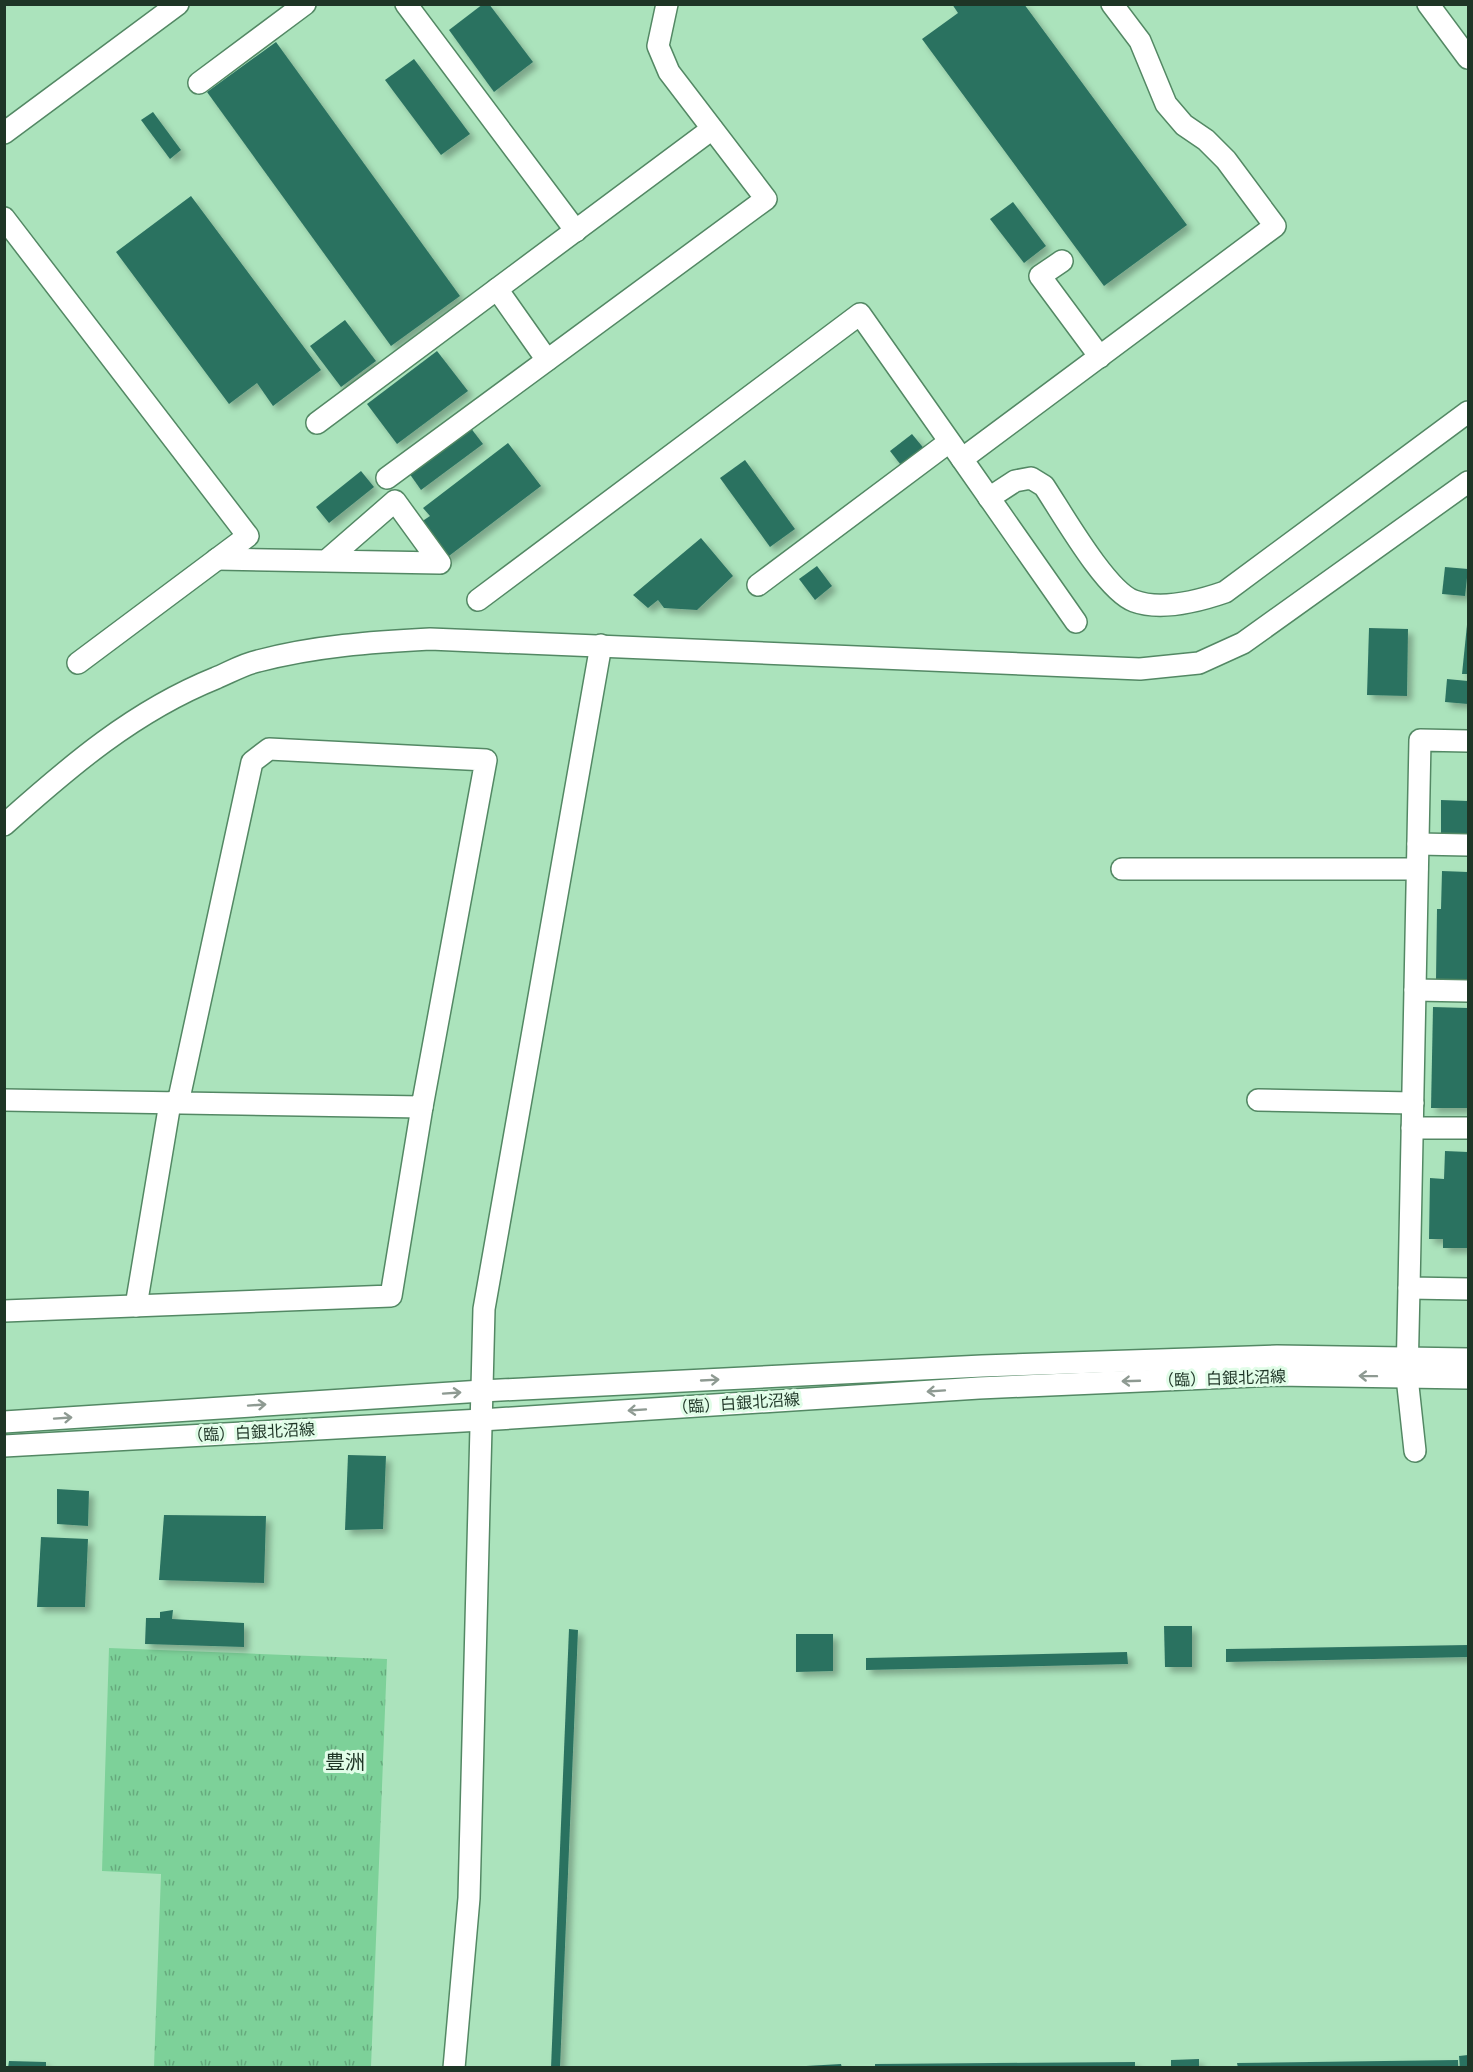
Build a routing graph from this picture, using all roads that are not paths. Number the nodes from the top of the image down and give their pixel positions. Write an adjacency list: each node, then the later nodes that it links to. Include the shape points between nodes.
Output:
1 (178, 4): 10 (street)
2 (305, 4): 8 (street)
3 (406, 4): 12 (street)
4 (667, 4): 9 (street, via 658,46 669,72)
5 (1112, 4): 15 (street, via 1140,41 1166,104 1184,125 1226,160 1275,226)
6 (1428, 4): 7 (street)
7 (1468, 58)
8 (199, 83)
9 (712, 129): 12 (street); 16 (street, via 766,199)
10 (4, 133)
11 (4, 219): 24 (street, via 248,536)
12 (576, 231): 14 (street)
13 (1062, 261): 15 (street, via 1041,276)
14 (497, 289): 16 (street); 18 (street)
15 (1100, 357): 20 (street)
16 (547, 360): 21 (street)
17 (1468, 412): 23 (street, via 1225,592 1206,598 1159,605 1133,601 1110,584 1044,486 1031,478 1015,481)
18 (318, 423)
19 (950, 442): 20 (street); 26 (street); 27 (street, via 860,314)
20 (962, 459): 23 (street)
21 (387, 478)
22 (1468, 482): 29 (street, via 1243,644 1199,663 1140,669)
23 (989, 498): 28 (street)
24 (217, 559): 25 (street); 30 (street)
25 (326, 561): 25 (street, via 394,562 440,562 395,501)
26 (758, 585)
27 (478, 600)
28 (1076, 622)
29 (601, 645): 32 (street, via 430,639 343,644 256,661 186,690 121,727 59,775); 53 (street, via 484,1310)
30 (78, 663)
31 (1468, 741): 33 (street, via 1420,740)
32 (4, 825)
33 (1418, 843): 34 (street); 36 (street)
34 (1468, 845)
35 (1122, 869): 36 (street)
36 (1418, 869): 37 (street)
37 (1415, 990): 38 (street); 42 (street)
38 (1468, 991)
39 (4, 1100): 41 (street)
40 (1258, 1100): 42 (street)
41 (174, 1103): 43 (street); 43 (street, via 252,762 269,750 486,760); 48 (street)
42 (1413, 1103): 44 (street)
43 (422, 1107): 48 (street, via 391,1296)
44 (1412, 1128): 45 (street); 46 (street)
45 (1468, 1128)
46 (1409, 1288): 47 (street); 51 (street)
47 (1468, 1289)
48 (136, 1306): 49 (street)
49 (4, 1311)
50 (1468, 1359): 51 (street, （臨）白銀北沼線)
51 (1407, 1367): 52 (street, （臨）白銀北沼線); 53 (street, （臨）白銀北沼線, one-way to 51, via 1277,1356); 54 (street, （臨）白銀北沼線, one-way to 54, via 991,1387); 57 (street)
52 (1468, 1378)
53 (482, 1391): 54 (street); 55 (street, （臨）白銀北沼線, one-way to 53)
54 (481, 1419): 56 (street, （臨）白銀北沼線); 58 (street, via 469,1898)
55 (4, 1422)
56 (4, 1446)
57 (1415, 1451)
58 (454, 2067)

